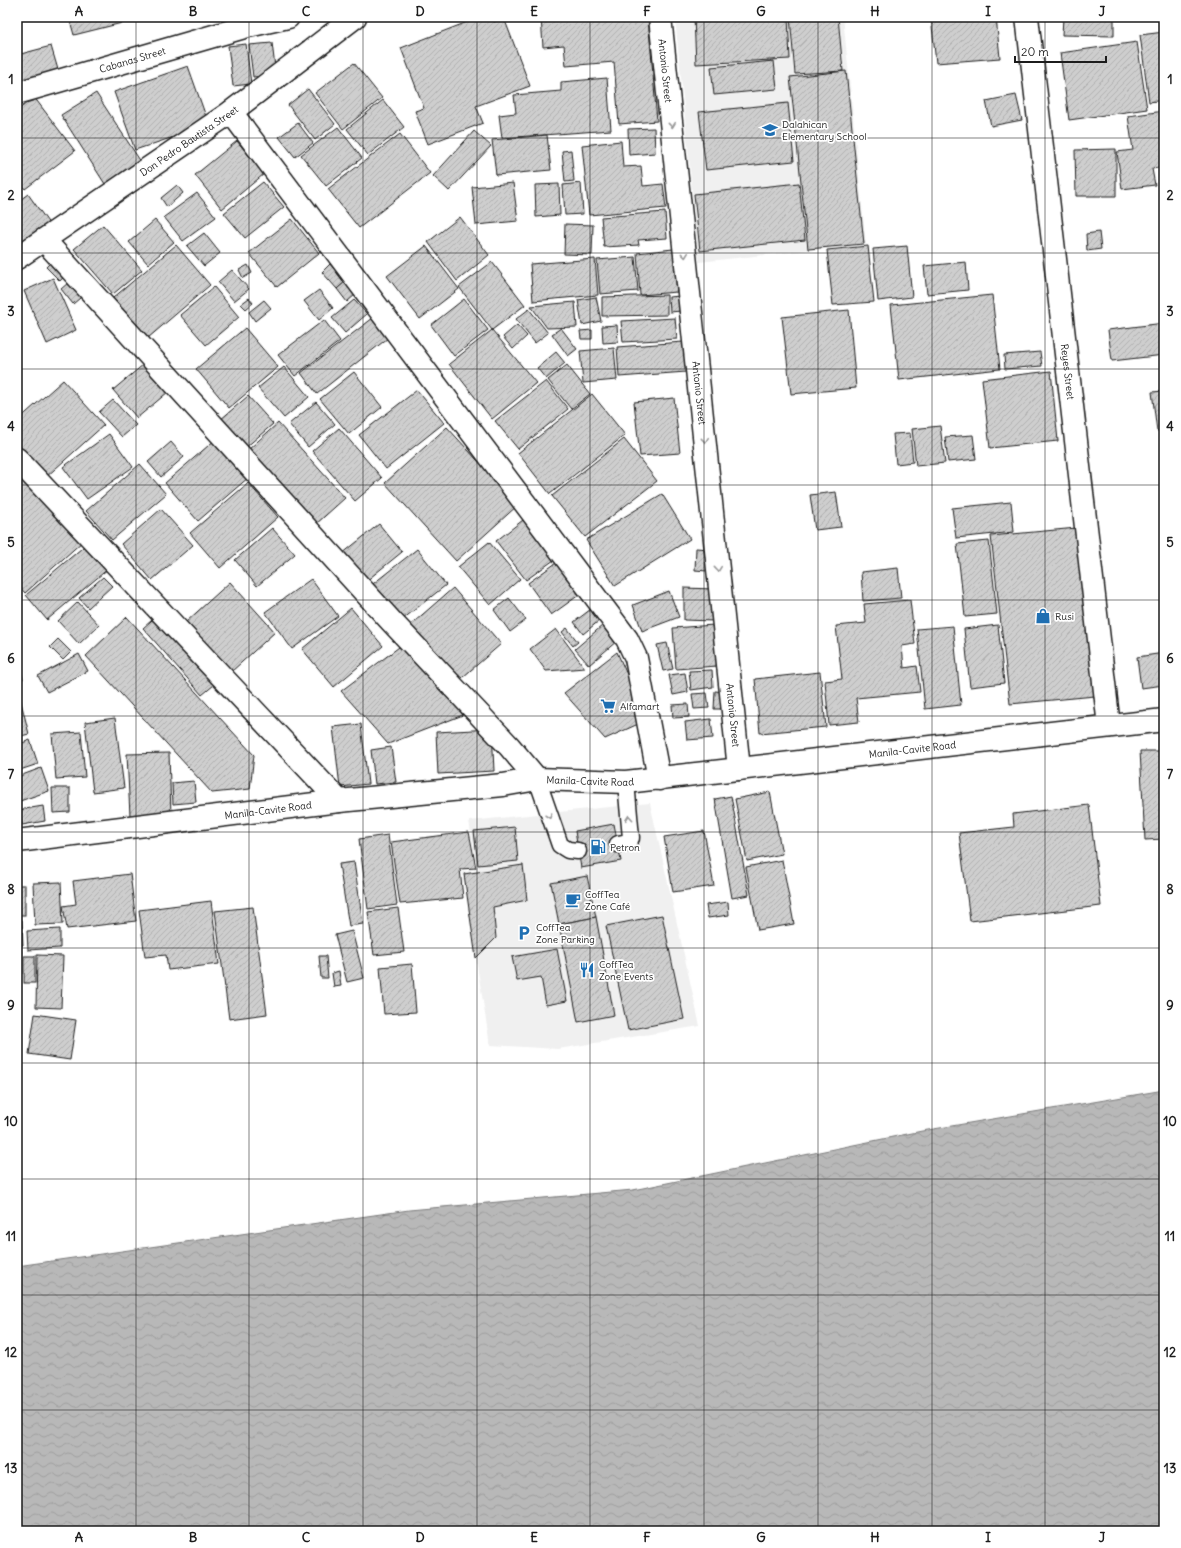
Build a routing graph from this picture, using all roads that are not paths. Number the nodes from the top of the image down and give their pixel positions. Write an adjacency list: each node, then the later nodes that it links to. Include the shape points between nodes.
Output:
1 (288, 17): 5 (street, Cabanas Street)
2 (355, 17): 7 (street, Don Pedro Bautista Street)
3 (660, 17): 13 (street, Antonio Street, one-way to 13)
4 (1027, 17): 12 (street, Reyes Street)
5 (247, 21): 6 (street, Cabanas Street)
6 (17, 93)
7 (231, 112): 8 (street, Don Pedro Bautista Street); 15 (street, via 627,639 636,658)
8 (44, 240): 9 (street, Don Pedro Bautista Street); 14 (street)
9 (17, 258)
10 (17, 459): 17 (street)
11 (1164, 720): 12 (street, Manila-Cavite Road)
12 (1109, 726): 13 (street, Manila-Cavite Road)
13 (739, 769): 15 (street, Manila-Cavite Road)
14 (537, 779): 16 (street, Manila-Cavite Road); 17 (street, Manila-Cavite Road); 20 (lane, one-way to 20, via 560,845 568,850)
15 (659, 779): 16 (street, Manila-Cavite Road)
16 (626, 782): 19 (lane, one-way to 16, via 628,842 631,838)
17 (339, 801): 18 (street, Manila-Cavite Road)
18 (17, 841)
19 (618, 844)
20 (578, 850)

